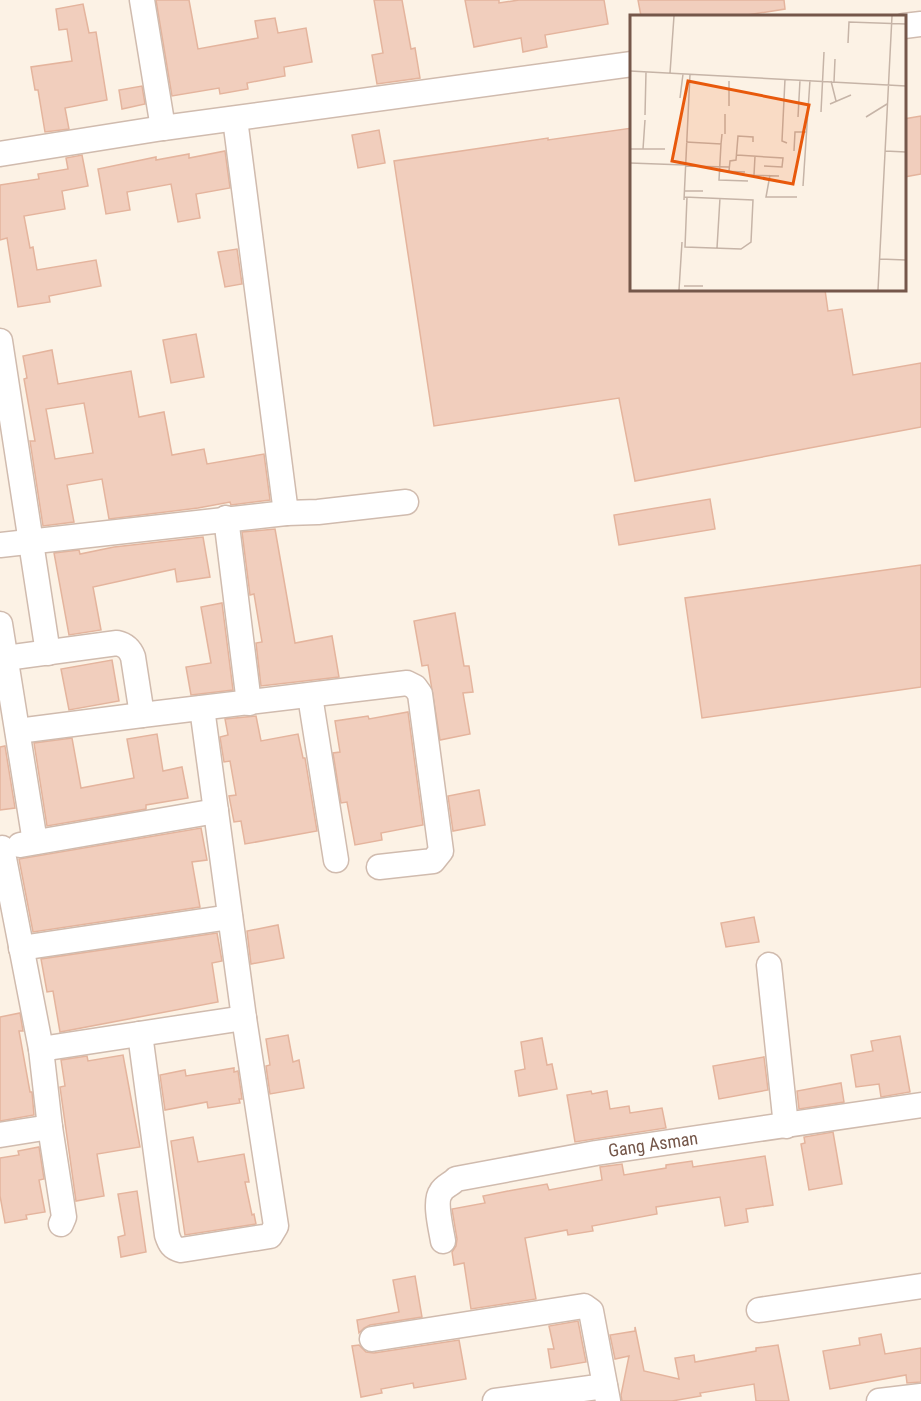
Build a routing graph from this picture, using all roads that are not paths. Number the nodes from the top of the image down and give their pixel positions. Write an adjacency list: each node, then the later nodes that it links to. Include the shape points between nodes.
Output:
1 (142, 0): 6 (street)
2 (921, 24): 3 (street)
3 (906, 26)
4 (630, 64): 5 (street)
5 (235, 119): 6 (street); 10 (street)
6 (163, 128): 7 (street)
7 (0, 154)
8 (0, 341): 12 (street)
9 (406, 502): 10 (street)
10 (286, 513): 11 (street)
11 (226, 518): 12 (street); 18 (street)
12 (30, 542): 13 (street); 15 (street)
13 (0, 545)
14 (0, 624): 16 (street)
15 (48, 653): 16 (street); 20 (street, via 124,645 133,657)
16 (6, 658): 21 (street)
17 (310, 696): 18 (street); 25 (street); 26 (street, via 407,683 420,694 441,851 433,861)
18 (249, 703): 19 (street)
19 (202, 708): 20 (street); 22 (street)
20 (142, 715): 21 (street)
21 (18, 731): 23 (street)
22 (216, 811): 23 (street); 27 (street)
23 (35, 842): 24 (street)
24 (1, 848): 28 (street)
25 (336, 860)
26 (379, 867)
27 (231, 917): 28 (street); 30 (street)
28 (21, 948): 32 (street)
29 (769, 965): 34 (street)
30 (244, 1018): 31 (street); 31 (street, via 276,1226 270,1236 262,1239 181,1250 170,1243)
31 (140, 1034): 32 (street)
32 (41, 1049): 35 (street)
33 (921, 1105): 34 (street, Gang Asman)
34 (786, 1126): 38 (street, Gang Asman, via 596,1153 456,1179 440,1193)
35 (50, 1127): 36 (street); 37 (street, via 64,1217)
36 (0, 1135)
37 (61, 1224)
38 (443, 1241)
39 (921, 1286): 40 (street)
40 (759, 1310)
41 (372, 1339): 42 (street, via 584,1306 591,1311)
42 (606, 1394): 44 (street)
43 (921, 1396): 45 (street)
44 (495, 1401)
45 (879, 1401)

